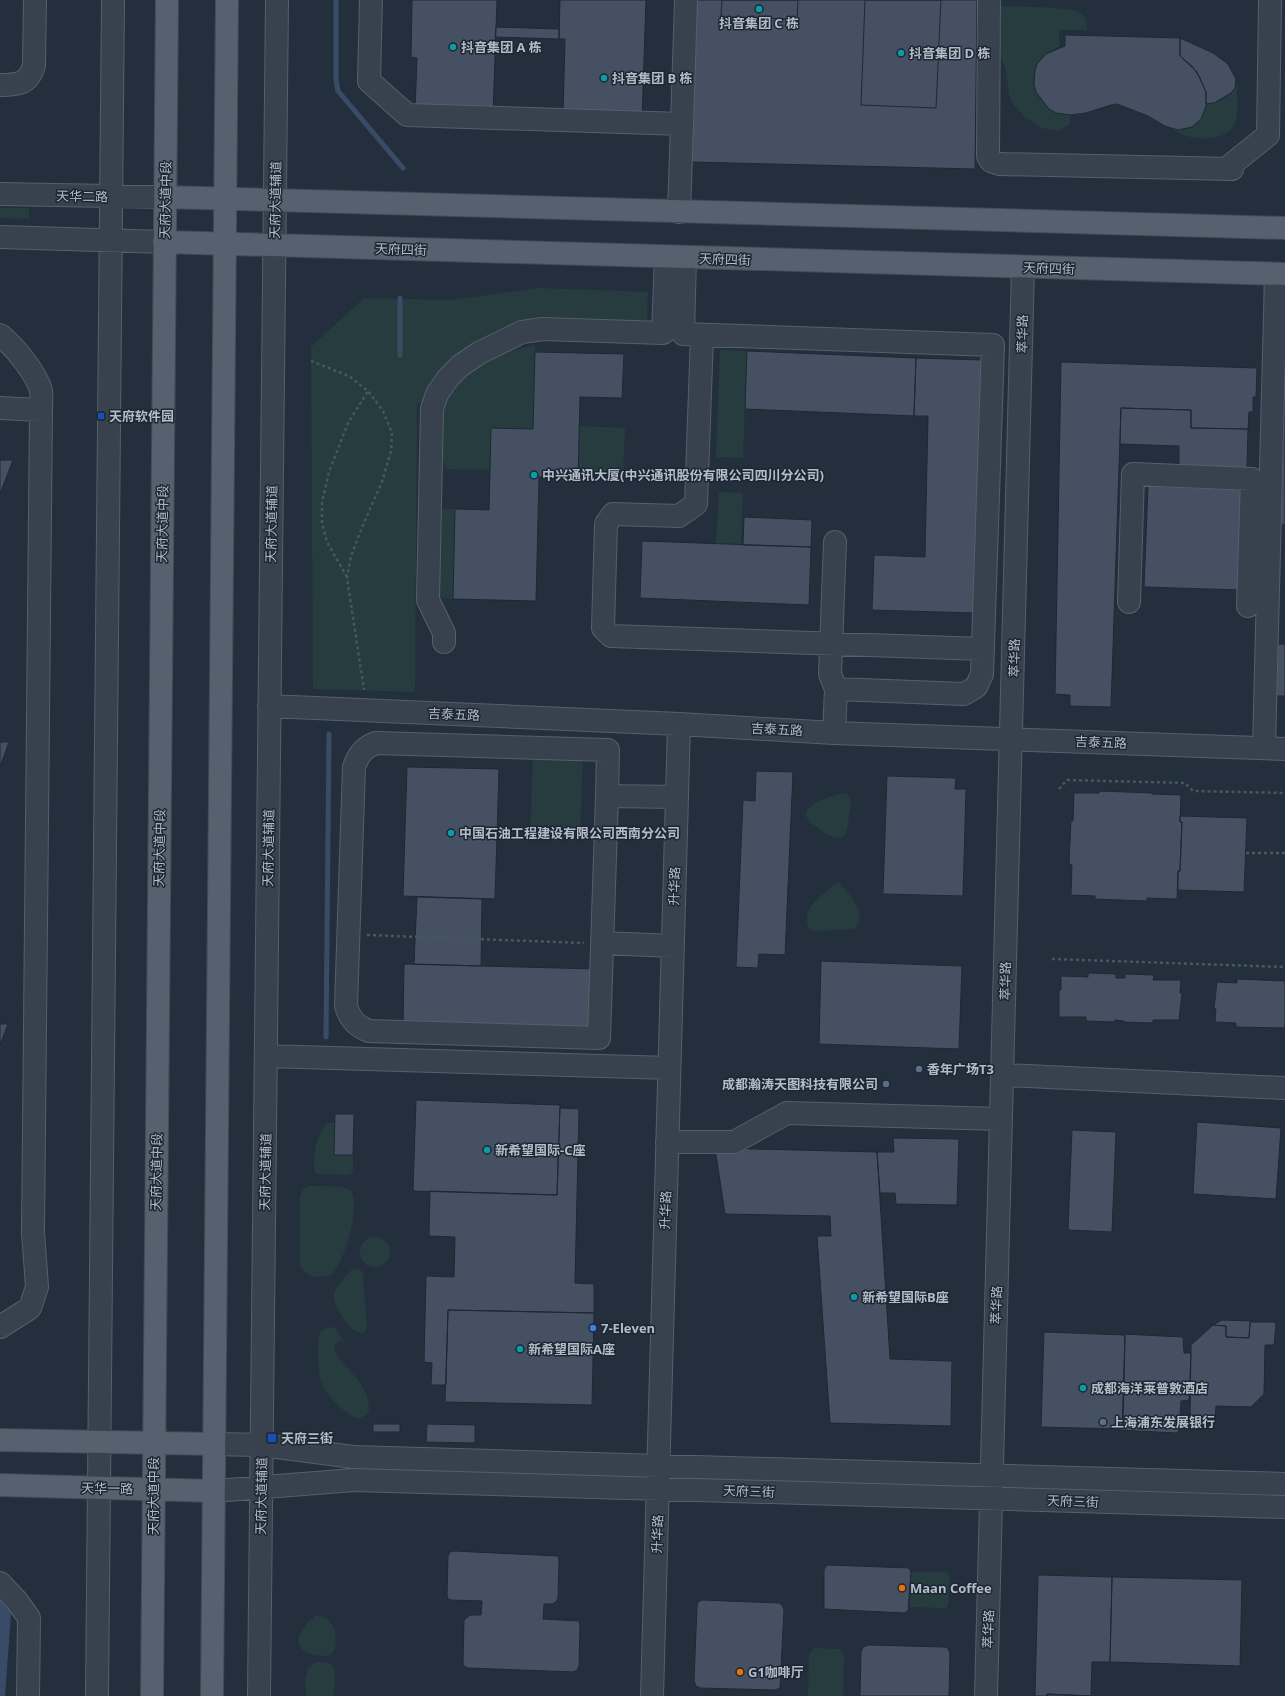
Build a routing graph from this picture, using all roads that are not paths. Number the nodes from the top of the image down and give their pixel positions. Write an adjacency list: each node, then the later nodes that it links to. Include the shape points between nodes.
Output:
1 (35, 0): 10 (street, via 32,74 24,82)
2 (113, 0): 13 (street)
3 (167, 0): 14 (main road, 天府大道中段)
4 (227, 0): 15 (main road)
5 (277, 0): 16 (street, 天府大道辅道)
6 (371, 0): 11 (street, via 369,81 407,115)
7 (686, 0): 11 (street)
8 (989, 0): 9 (street, via 988,156 992,161 1000,164 1232,166 1268,135)
9 (1270, 0)
10 (0, 85)
11 (682, 124): 17 (street)
12 (0, 194): 13 (street, 天华二路)
13 (111, 196): 14 (street, 天华二路); 20 (street)
14 (165, 197): 15 (main road); 21 (main road, 天府大道中段)
15 (225, 199): 16 (main road); 22 (main road)
16 (275, 201): 17 (main road); 23 (street, 天府大道辅道)
17 (679, 212): 18 (main road)
18 (1285, 228)
19 (0, 237): 20 (street)
20 (111, 240): 21 (street); 55 (street)
21 (164, 242): 22 (main road, 天府四街); 56 (main road, 天府大道中段)
22 (225, 244): 23 (main road, 天府四街); 57 (main road)
23 (274, 246): 24 (main road, 天府四街); 38 (street, 天府大道辅道)
24 (676, 257): 25 (main road, 天府四街); 28 (street, via 683,334); 34 (street, via 663,333 543,329 522,332 478,352 448,378 437,394 432,409 428,600 444,633)
25 (1023, 267): 26 (main road, 天府四街); 41 (street, 萃华路)
26 (1280, 274): 42 (street)
27 (0, 335): 30 (street, via 19,352 31,371 41,390)
28 (702, 335): 35 (street, via 696,504 679,516 613,514 606,524 603,628 611,636); 36 (street, via 993,345)
29 (0, 408): 30 (street)
30 (41, 410): 53 (street, via 33,1232 37,1287 30,1308)
31 (835, 542): 35 (street)
32 (1129, 602): 33 (street, via 1133,474 1252,479)
33 (1248, 606)
34 (444, 642)
35 (830, 644): 36 (street); 37 (street, via 830,674)
36 (983, 648): 37 (street, via 982,674 976,687 964,694)
37 (836, 689): 40 (street)
38 (269, 706): 39 (street, 吉泰五路); 47 (street, 天府大道辅道)
39 (679, 724): 40 (street, 吉泰五路); 44 (street, 升华路)
40 (834, 732): 41 (street, 吉泰五路)
41 (1011, 739): 42 (street, 吉泰五路); 49 (street, 萃华路)
42 (1275, 749)
43 (607, 796): 44 (street); 45 (street); 45 (street, via 608,750 376,743 368,746 356,759 354,767 346,1006 354,1023 369,1031 599,1038)
44 (677, 798): 46 (street, 升华路)
45 (602, 943): 46 (street)
46 (673, 946): 48 (street, 升华路)
47 (266, 1056): 48 (street); 58 (street, 天府大道辅道)
48 (669, 1068): 52 (street, 升华路)
49 (1003, 1075): 50 (street); 51 (street, 萃华路)
50 (1285, 1088)
51 (1001, 1119): 52 (street, via 787,1113 734,1142); 60 (street, 萃华路)
52 (667, 1142): 59 (street, 升华路)
53 (0, 1327)
54 (0, 1440): 55 (main road)
55 (99, 1442): 56 (main road); 63 (street)
56 (153, 1443): 57 (main road); 65 (main road, 天府大道中段)
57 (214, 1444): 58 (street, 天府三街); 67 (main road)
58 (262, 1445): 59 (street, 天府三街, via 353,1457); 64 (street, 天府大道辅道)
59 (658, 1466): 60 (street, 天府三街); 66 (street, 升华路)
60 (992, 1475): 61 (street, 天府三街); 68 (street, 萃华路)
61 (1285, 1484)
62 (0, 1485): 63 (main road, 天华一路)
63 (99, 1488): 65 (main road, 天华一路); 72 (street)
64 (261, 1488): 66 (street, 天府三街, via 354,1480); 67 (street, 天府三街); 75 (street, 天府大道辅道)
65 (153, 1489): 67 (main road, 天华一路); 73 (main road, 天府大道中段)
66 (658, 1489): 68 (street, 天府三街); 76 (street, 升华路)
67 (214, 1491): 74 (main road)
68 (992, 1498): 69 (street, 天府三街); 77 (street, 萃华路)
69 (1285, 1507)
70 (0, 1583): 71 (street, via 29,1618)
71 (28, 1696)
72 (97, 1696)
73 (152, 1696)
74 (212, 1696)
75 (259, 1696)
76 (652, 1696)
77 (986, 1696)

